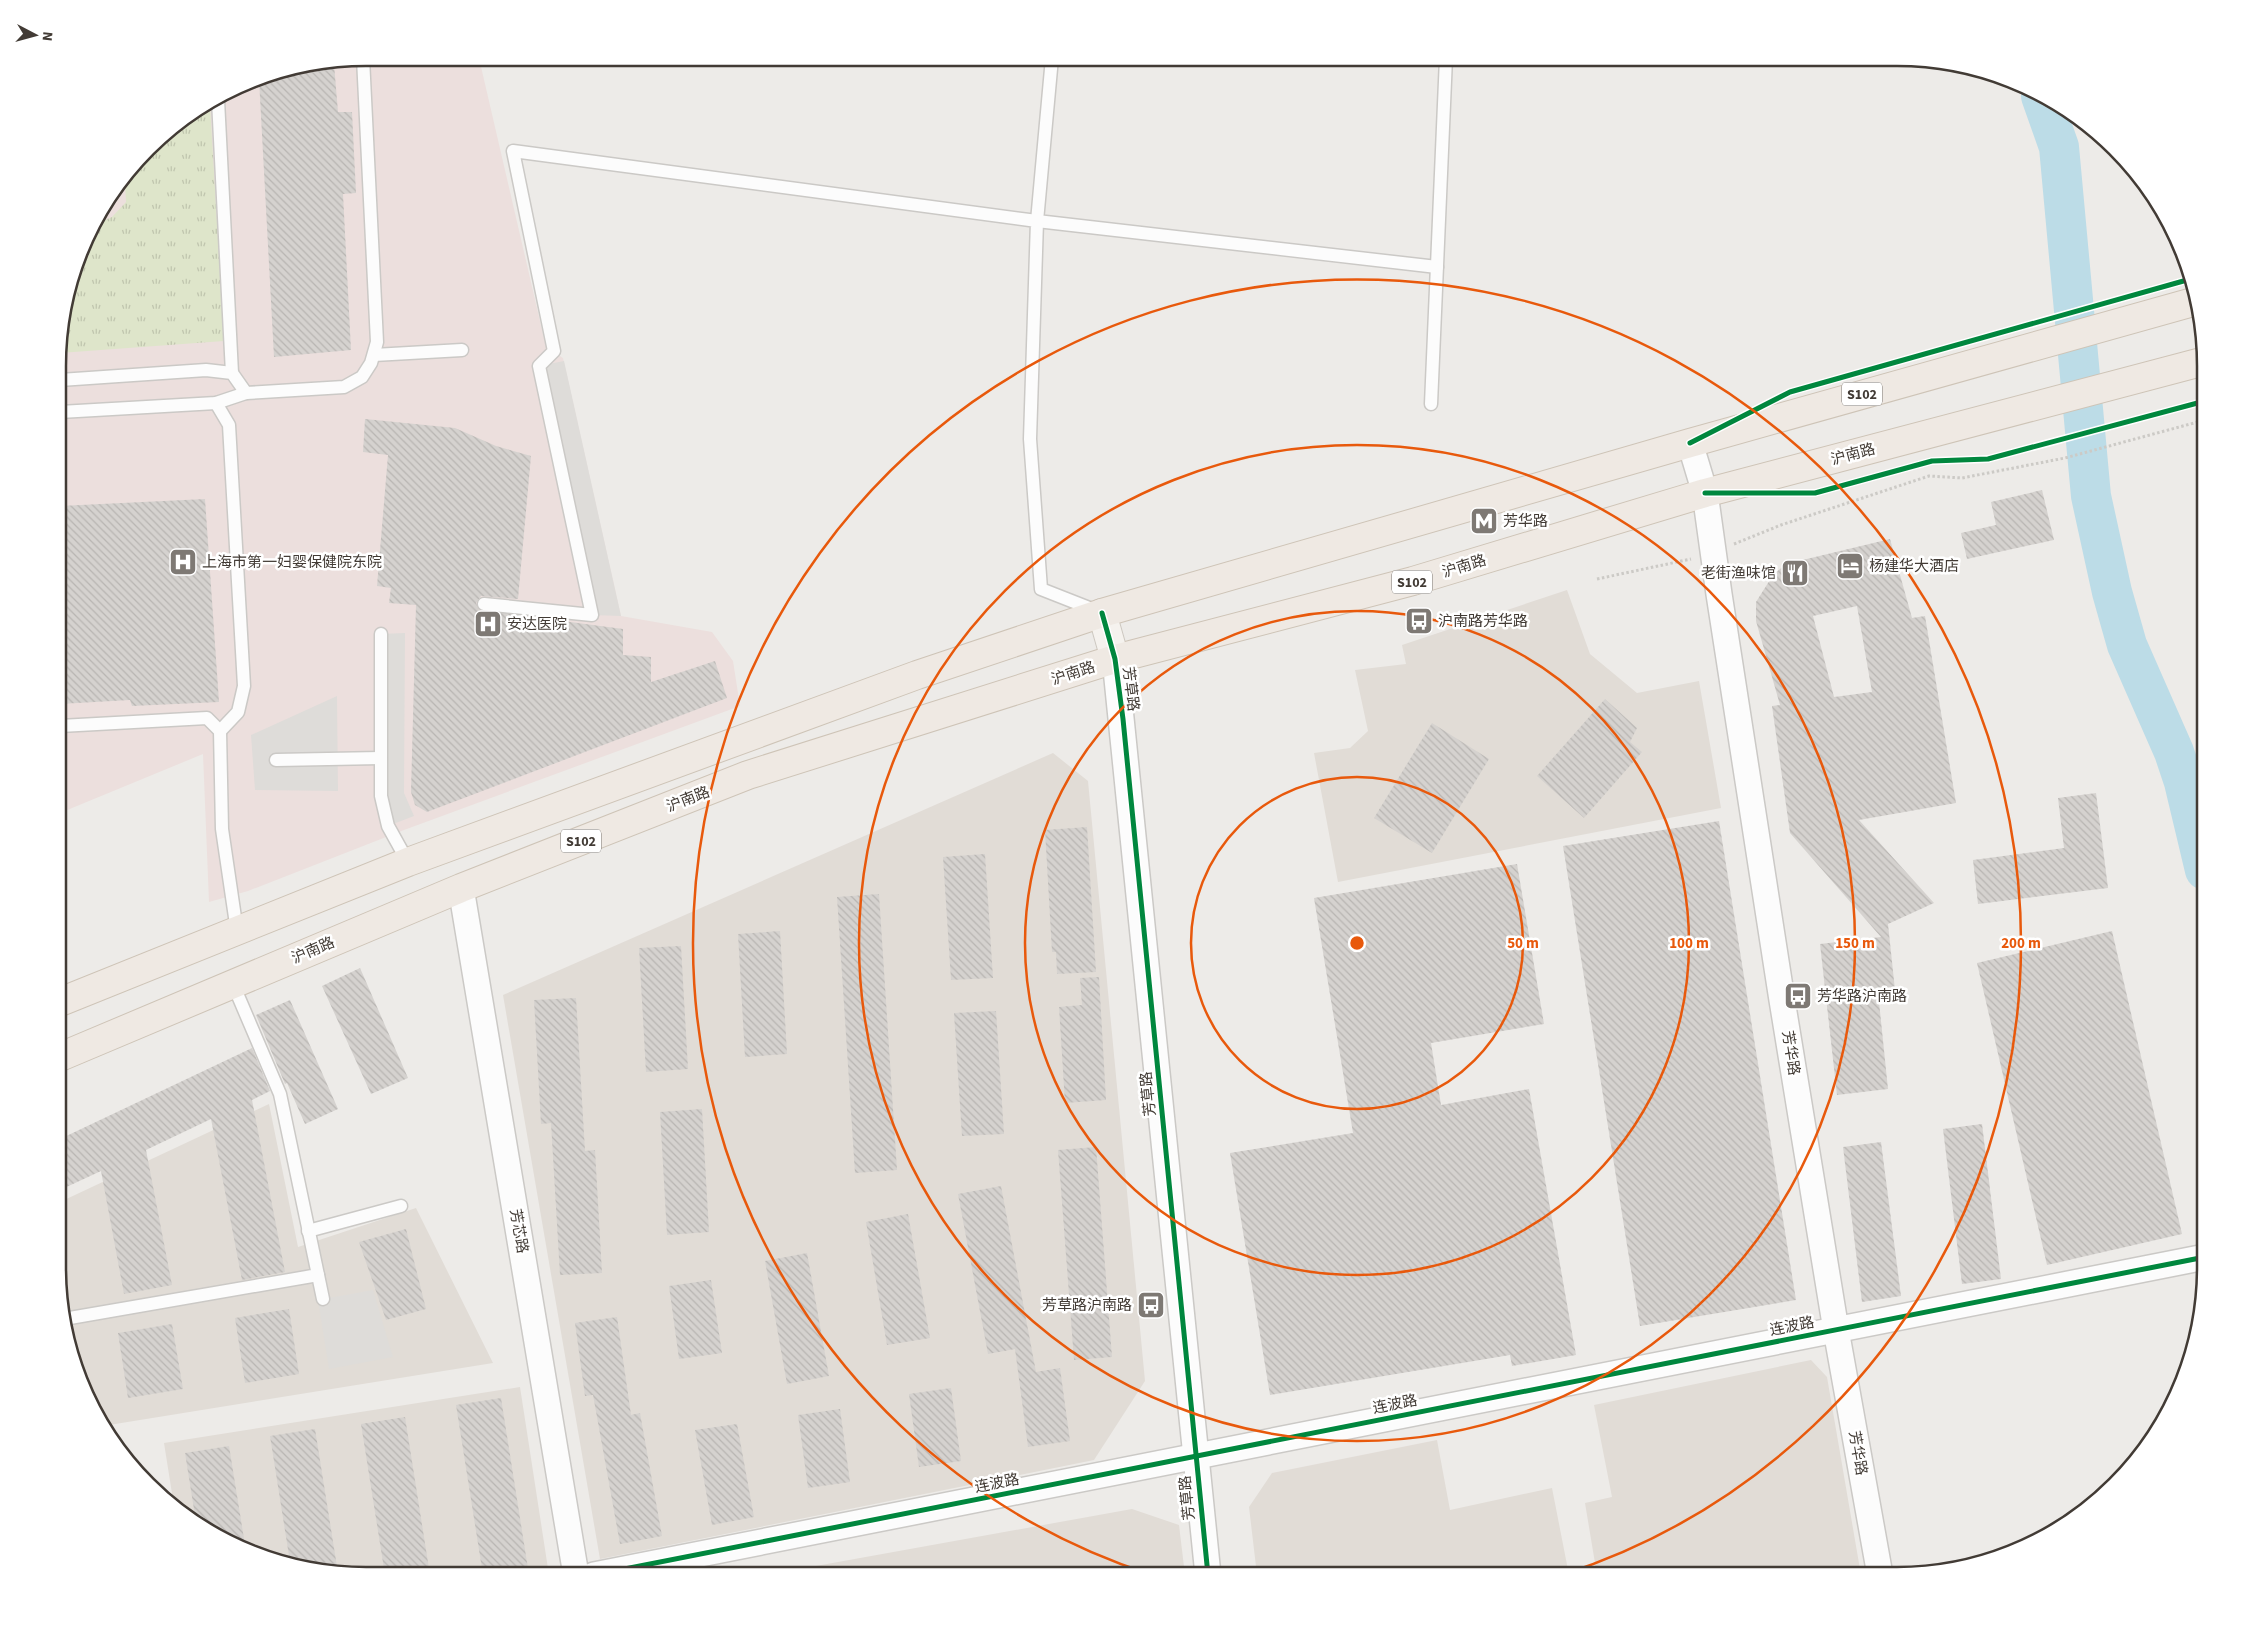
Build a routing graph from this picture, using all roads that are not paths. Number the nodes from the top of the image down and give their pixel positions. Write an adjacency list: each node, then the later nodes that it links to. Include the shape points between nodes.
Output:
1 (363, 66): 9 (lane, via 377,342)
2 (1051, 66): 5 (lane)
3 (1446, 66): 6 (lane)
4 (218, 105): 11 (lane)
5 (1037, 221): 6 (lane); 19 (lane, via 513,151 554,352 539,366 592,615); 20 (lane, via 1030,439 1041,589)
6 (1437, 268): 15 (lane)
7 (2190, 303): 17 (main road, S102)
8 (462, 350): 9 (lane)
9 (374, 355): 13 (lane, via 362,377 344,387)
10 (2197, 363): 18 (main road, 沪南路 / S102)
11 (232, 373): 12 (lane, via 206,370); 13 (lane)
12 (66, 380)
13 (246, 392): 14 (lane)
14 (216, 403): 16 (lane); 24 (lane, via 229,425 244,686 238,712)
15 (1431, 404)
16 (66, 412)
17 (1690, 442): 18 (street, 芳华路); 20 (main road, S102)
18 (1705, 493): 22 (main road, 沪南路 / S102, via 1413,581); 39 (street, 芳华路)
19 (484, 604)
20 (1102, 613): 22 (street, 芳草路); 27 (main road, S102, via 917,675)
21 (380, 634): 25 (lane)
22 (1115, 659): 28 (main road, 沪南路 / S102, via 748,775); 40 (street, 芳草路)
23 (66, 726): 24 (lane, via 207,718)
24 (220, 731): 29 (lane, via 222,829)
25 (380, 758): 26 (lane); 27 (lane, via 380,796 388,826)
26 (276, 760)
27 (408, 862): 29 (main road, S102)
28 (461, 888): 30 (main road, 沪南路 / S102); 41 (street, 芳芯路)
29 (237, 931): 31 (main road, S102)
30 (234, 984): 32 (main road, 沪南路 / S102); 34 (lane, via 280,1094)
31 (66, 1000)
32 (66, 1054)
33 (401, 1206): 34 (lane)
34 (308, 1231): 36 (lane)
35 (2197, 1259): 39 (street, 连波路)
36 (318, 1275): 37 (lane); 38 (lane)
37 (323, 1299)
38 (71, 1318)
39 (1836, 1330): 40 (street, 连波路); 44 (street, 芳华路)
40 (1195, 1456): 42 (street, 连波路); 43 (street, 芳草路)
41 (575, 1567)
42 (634, 1567)
43 (1207, 1567)
44 (1878, 1567)

